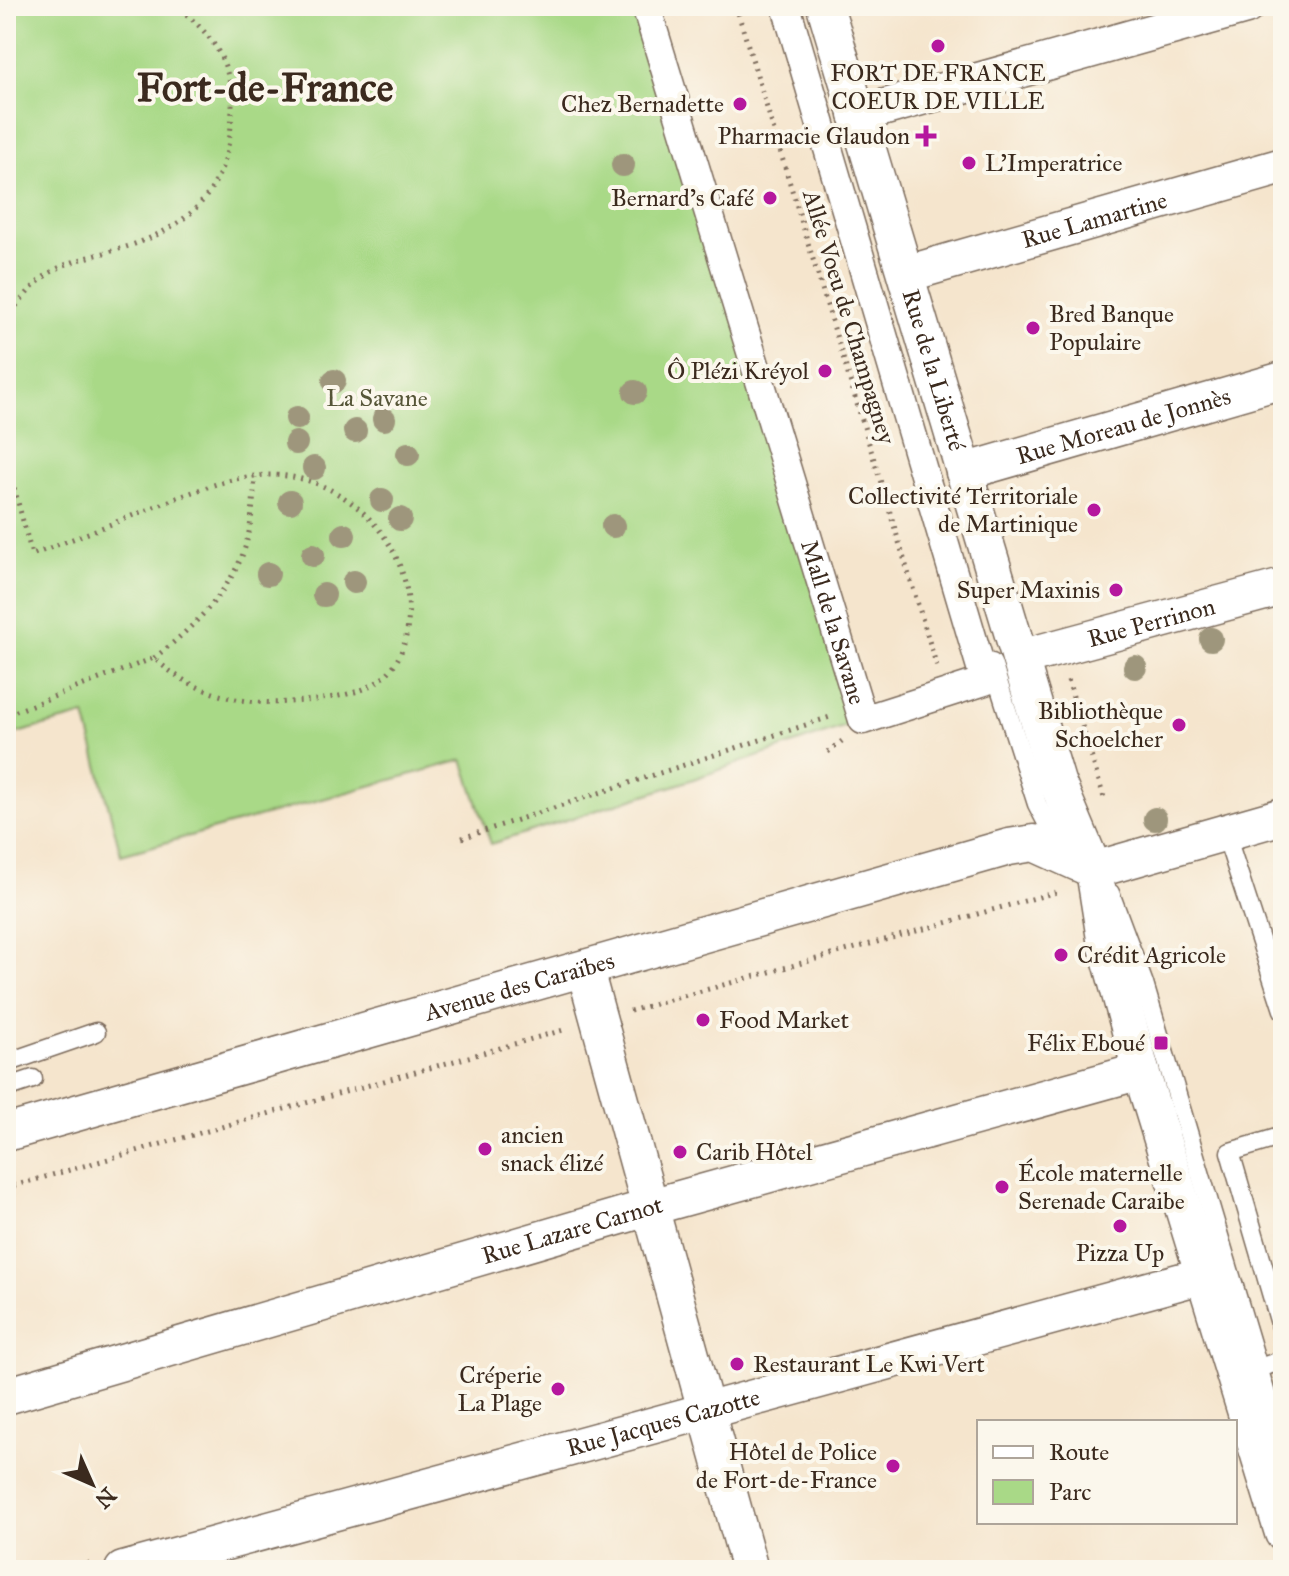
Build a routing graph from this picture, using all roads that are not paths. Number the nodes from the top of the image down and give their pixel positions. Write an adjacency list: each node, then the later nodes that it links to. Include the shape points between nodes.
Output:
1 (646, 6): 2 (street, Mall de la Savane, via 863,720 985,681)
2 (786, 6)
3 (798, 6): 14 (lane, via 1006,709 1037,804)
4 (825, 6): 6 (street, Rue de la Liberté)
5 (1246, 6): 6 (street)
6 (857, 115): 8 (street, Rue de la Liberté)
7 (1283, 166): 8 (street, Rue Lamartine)
8 (906, 274): 10 (street, Rue de la Liberté)
9 (1283, 380): 10 (street, Rue Moreau de Jonnès)
10 (964, 472): 12 (street, Rue de la Liberté)
11 (1283, 587): 12 (street, Rue Perrinon)
12 (1020, 658): 14 (street, Rue de la Liberté, via 1057,782)
13 (1283, 816): 15 (street)
14 (1051, 827): 16 (street); 17 (street, Avenue des Caraïbes, via 1009,847)
15 (1225, 832): 16 (street); 18 (lane)
16 (1081, 879): 21 (street, via 1105,939); 30 (lane, via 1112,895 1132,948)
17 (585, 970): 24 (street, Avenue des Caraïbes); 26 (street)
18 (1283, 1010)
19 (96, 1032): 20 (lane)
20 (6, 1063)
21 (1141, 1071): 26 (street, Rue Lazare Carnot); 27 (street)
22 (33, 1079): 23 (lane)
23 (6, 1088)
24 (6, 1133)
25 (1283, 1136): 28 (lane, via 1230,1152)
26 (649, 1207): 31 (street, Rue Lazare Carnot); 32 (street)
27 (1204, 1275): 30 (street); 32 (street, Rue Jacques Cazotte)
28 (1283, 1334)
29 (1283, 1360): 30 (lane)
30 (1248, 1372): 33 (lane); 34 (street)
31 (6, 1396)
32 (705, 1412): 35 (street, Rue Jacques Cazotte); 36 (street)
33 (1283, 1451)
34 (1283, 1533)
35 (123, 1570)
36 (750, 1570)

